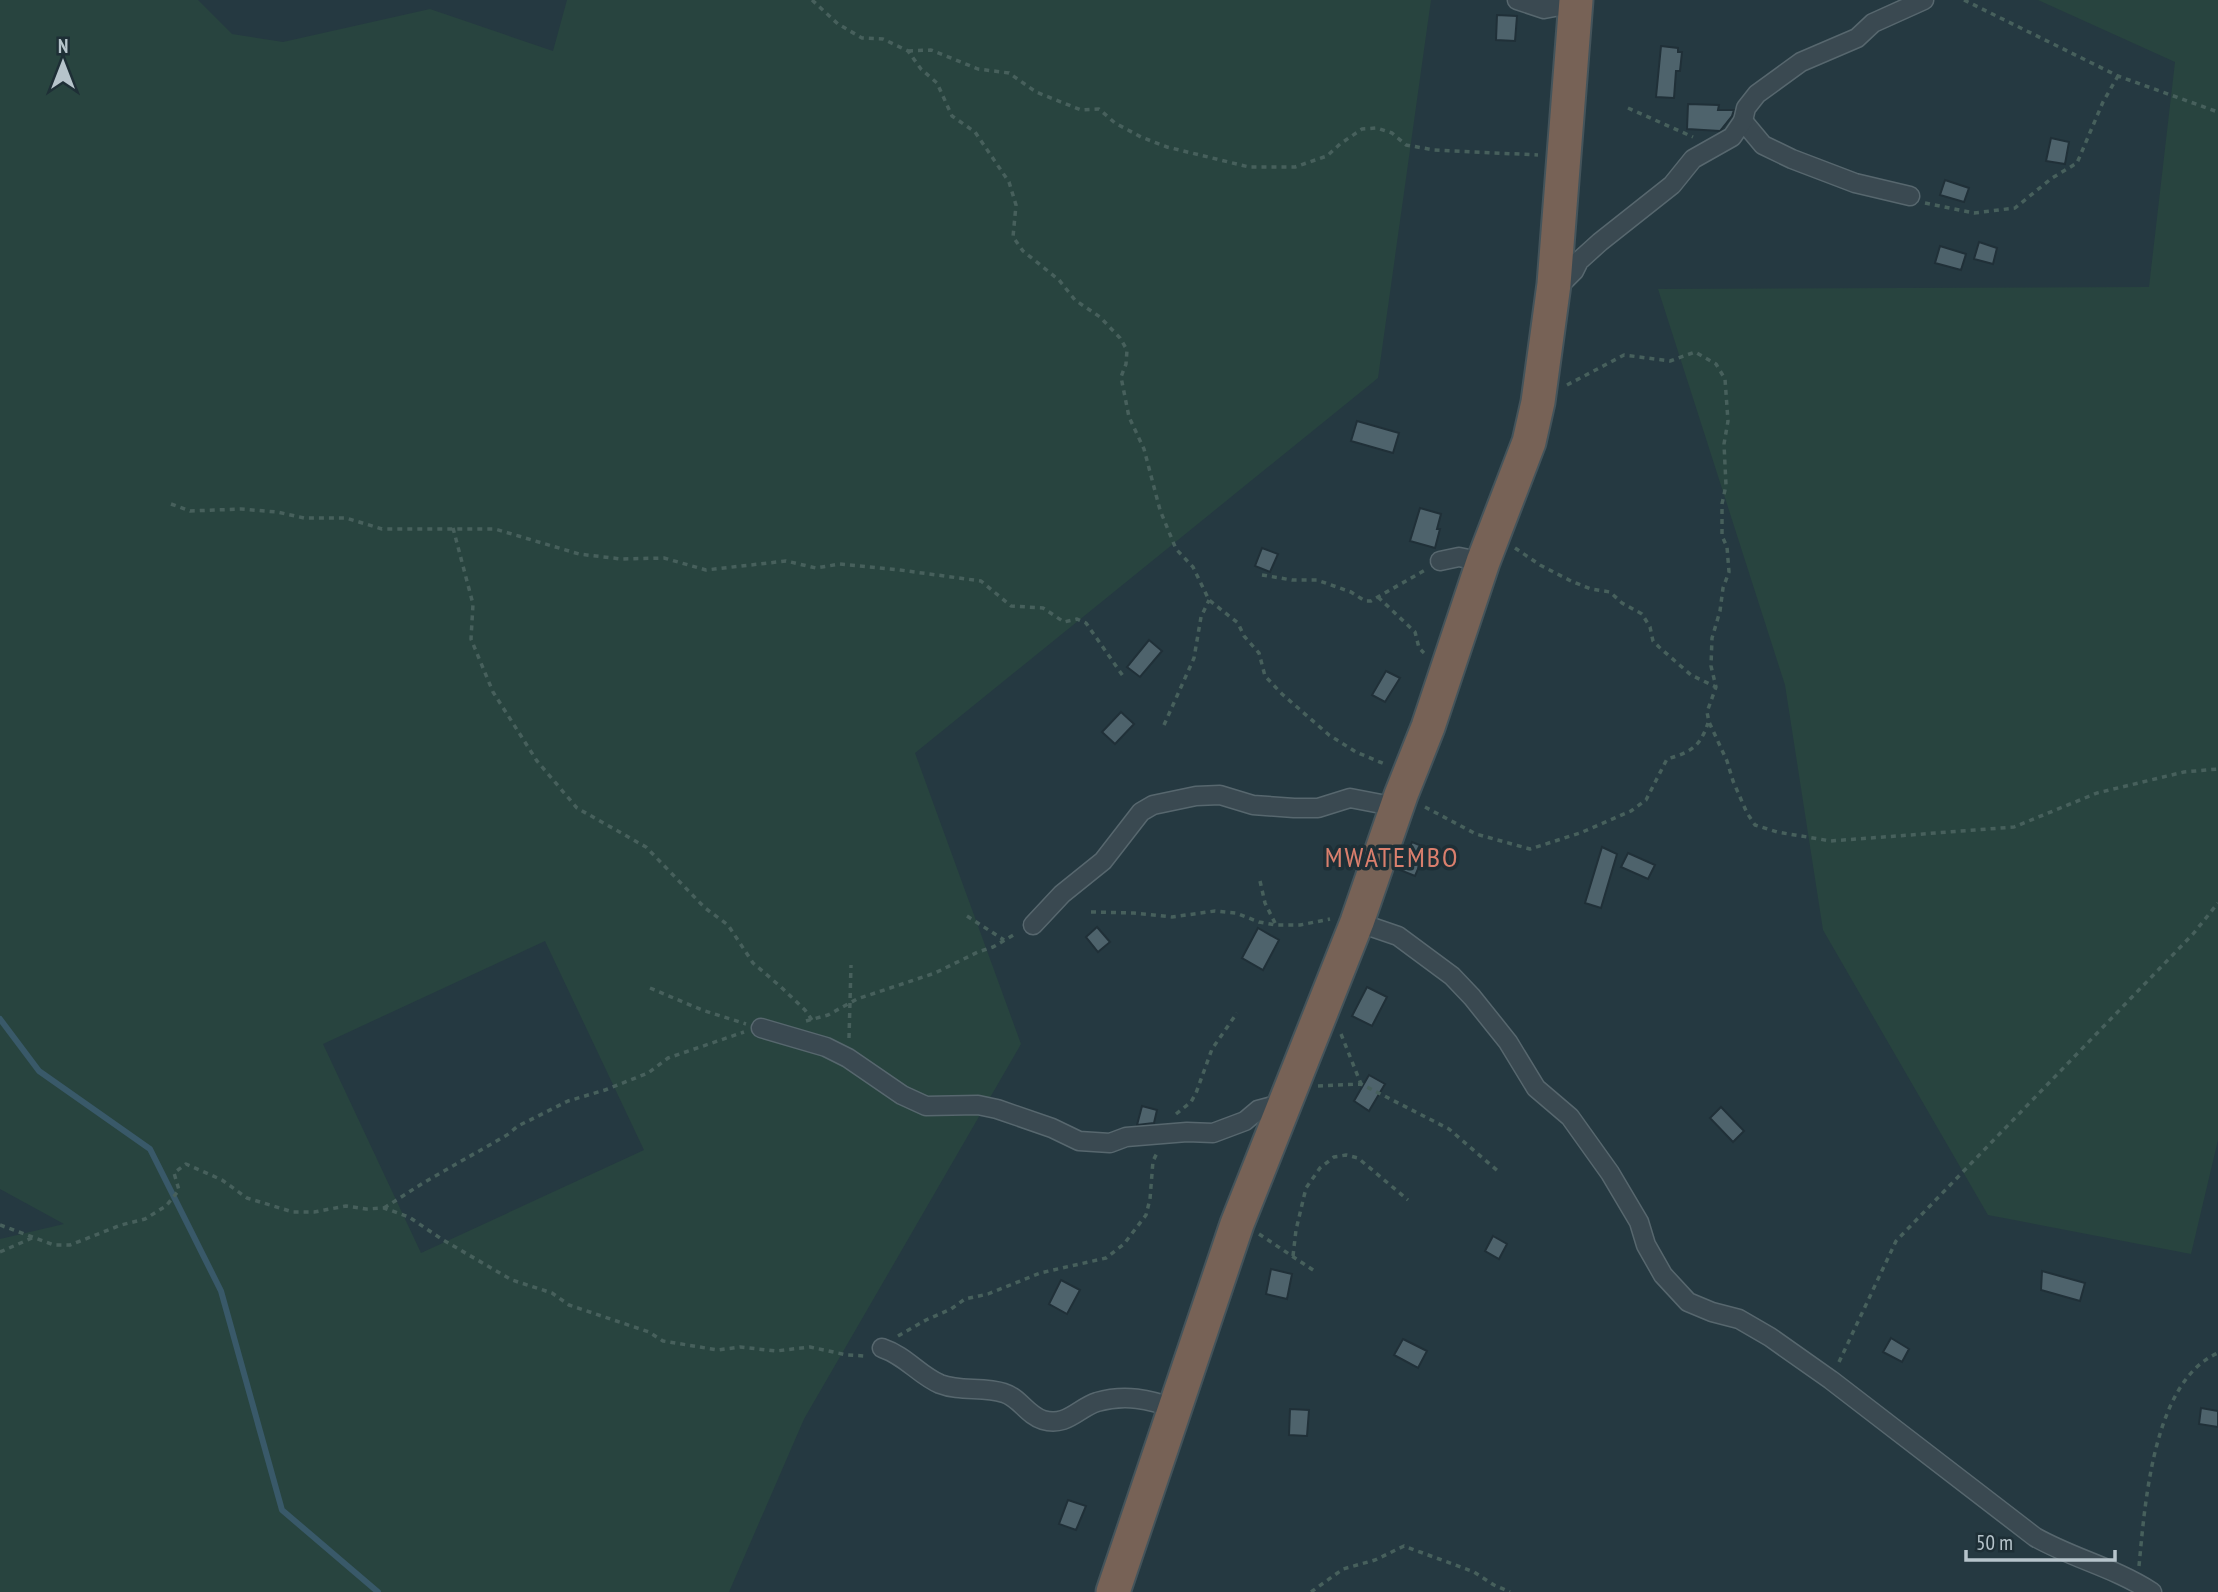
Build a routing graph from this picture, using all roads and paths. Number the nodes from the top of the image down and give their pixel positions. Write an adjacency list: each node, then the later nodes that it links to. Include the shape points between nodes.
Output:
1 (812, 0): 6 (path, via 862,38 883,39)
2 (1517, 0): 5 (street, via 1544,9)
3 (1924, 0): 10 (street, via 1872,23 1857,38 1801,62 1756,94)
4 (1964, 0): 7 (path)
5 (1576, 2): 12 (highway)
6 (908, 51): 12 (path, via 931,50 978,69 1009,73 1036,92 1081,110 1100,109 1141,137 1249,167 1295,167 1327,156 1362,130 1377,128 1406,145 1434,150); 22 (path, via 937,83 952,116 975,132 1009,181 1016,205 1013,237 1023,251 1120,338 1127,351 1121,377 1129,417 1144,449 1160,510 1176,548 1193,566)
7 (2118, 76): 9 (path); 13 (path, via 2077,163 2015,208 1975,213 1929,205)
8 (1628, 108): 11 (path)
9 (2218, 112)
10 (1743, 121): 11 (street, via 1732,137); 13 (street, via 1763,145 1792,159 1854,183)
11 (1714, 146): 14 (street, via 1693,159 1672,185 1600,242 1564,281)
12 (1564, 156): 14 (highway)
13 (1910, 196)
14 (1554, 284): 15 (highway)
15 (1538, 402): 18 (highway, via 1529,442); 25 (path, via 1624,355 1670,361 1695,352 1716,364 1725,379 1728,422 1722,536 1729,572 1712,638 1710,666)
16 (172, 504): 17 (path, via 190,511 240,509 304,518 346,518 382,529)
17 (453, 528): 23 (path, via 495,529 579,554 664,558 706,570 786,561 816,568 840,564 981,581 1011,606 1043,608 1064,622 1086,622); 43 (path, via 473,604 471,639 493,692 537,761 578,808 646,847 705,908 728,925 753,963)
18 (1487, 552): 19 (street); 24 (highway); 25 (path, via 1514,547 1571,581 1610,592 1642,614 1653,640 1680,667)
19 (1440, 561): 21 (path)
20 (1262, 575): 21 (path, via 1317,580 1365,601)
21 (1378, 597): 24 (path, via 1415,632 1419,648)
22 (1209, 600): 27 (path, via 1194,658); 29 (path, via 1237,624 1259,653 1265,676 1307,717)
23 (1124, 676)
24 (1443, 684): 29 (highway)
25 (1716, 687): 26 (path, via 1707,712)
26 (1709, 722): 28 (path, via 1755,825 1832,841 2014,827 2097,793 2184,772); 29 (path, via 1699,744 1667,759 1646,800 1631,811 1530,849 1476,834)
27 (1164, 725)
28 (2218, 769)
29 (1403, 792): 34 (highway); 35 (street, via 1350,798 1318,808 1253,805 1220,795 1153,805 1140,812 1103,862 1054,901)
30 (1260, 881): 36 (path)
31 (2218, 903): 62 (path, via 1896,1241)
32 (1091, 912): 36 (path, via 1172,917 1216,911)
33 (967, 916): 37 (path)
34 (1356, 922): 36 (path, via 1329,919); 40 (highway); 62 (street, via 1398,936 1472,997 1508,1042 1536,1088 1570,1117 1604,1164 1639,1222 1663,1275 1688,1302 1739,1319)
35 (1033, 925): 37 (path)
36 (1276, 925)
37 (1004, 940): 41 (path, via 935,973)
38 (851, 965): 41 (path)
39 (650, 988): 45 (path)
40 (1328, 994): 48 (path); 49 (highway)
41 (850, 1003): 43 (path); 47 (path)
42 (1237, 1013): 50 (path, via 1212,1049 1191,1102 1168,1121)
43 (811, 1019): 44 (path); 46 (path)
44 (802, 1022)
45 (761, 1028): 46 (street); 53 (path, via 682,1051 648,1073 568,1101 518,1126)
46 (826, 1047): 47 (street)
47 (848, 1058): 50 (street, via 926,1106 997,1109 1096,1144)
48 (1361, 1084): 49 (path, via 1310,1086); 51 (path, via 1448,1129)
49 (1286, 1097): 50 (street, via 1213,1133); 54 (highway)
50 (1161, 1135): 60 (path, via 1146,1215 1124,1244 1106,1258 1040,1273 965,1299)
51 (1499, 1172)
52 (1408, 1200): 58 (path, via 1358,1158 1334,1157 1306,1188)
53 (384, 1208): 56 (path, via 346,1206 293,1212 247,1198 222,1180 186,1164 174,1173 179,1190 166,1206 145,1219 70,1245); 60 (path, via 409,1217 512,1280 663,1341 718,1350 810,1347 871,1356)
54 (1237, 1224): 58 (path); 63 (highway)
55 (0, 1225): 56 (path)
56 (33, 1238): 57 (path)
57 (0, 1252)
58 (1293, 1256): 59 (path)
59 (1316, 1272)
60 (881, 1348): 63 (street, via 898,1353 941,1384 1004,1393 1043,1420 1064,1421 1095,1403 1120,1399 1145,1398)
61 (2218, 1353): 64 (path, via 2205,1359 2178,1390 2161,1434 2149,1487)
62 (1830, 1380): 64 (street, via 2035,1537)
63 (1176, 1409): 65 (highway)
64 (2145, 1587)
65 (1114, 1592)
66 (1311, 1592): 67 (path, via 1343,1569 1404,1546 1474,1572)
67 (1510, 1592)

